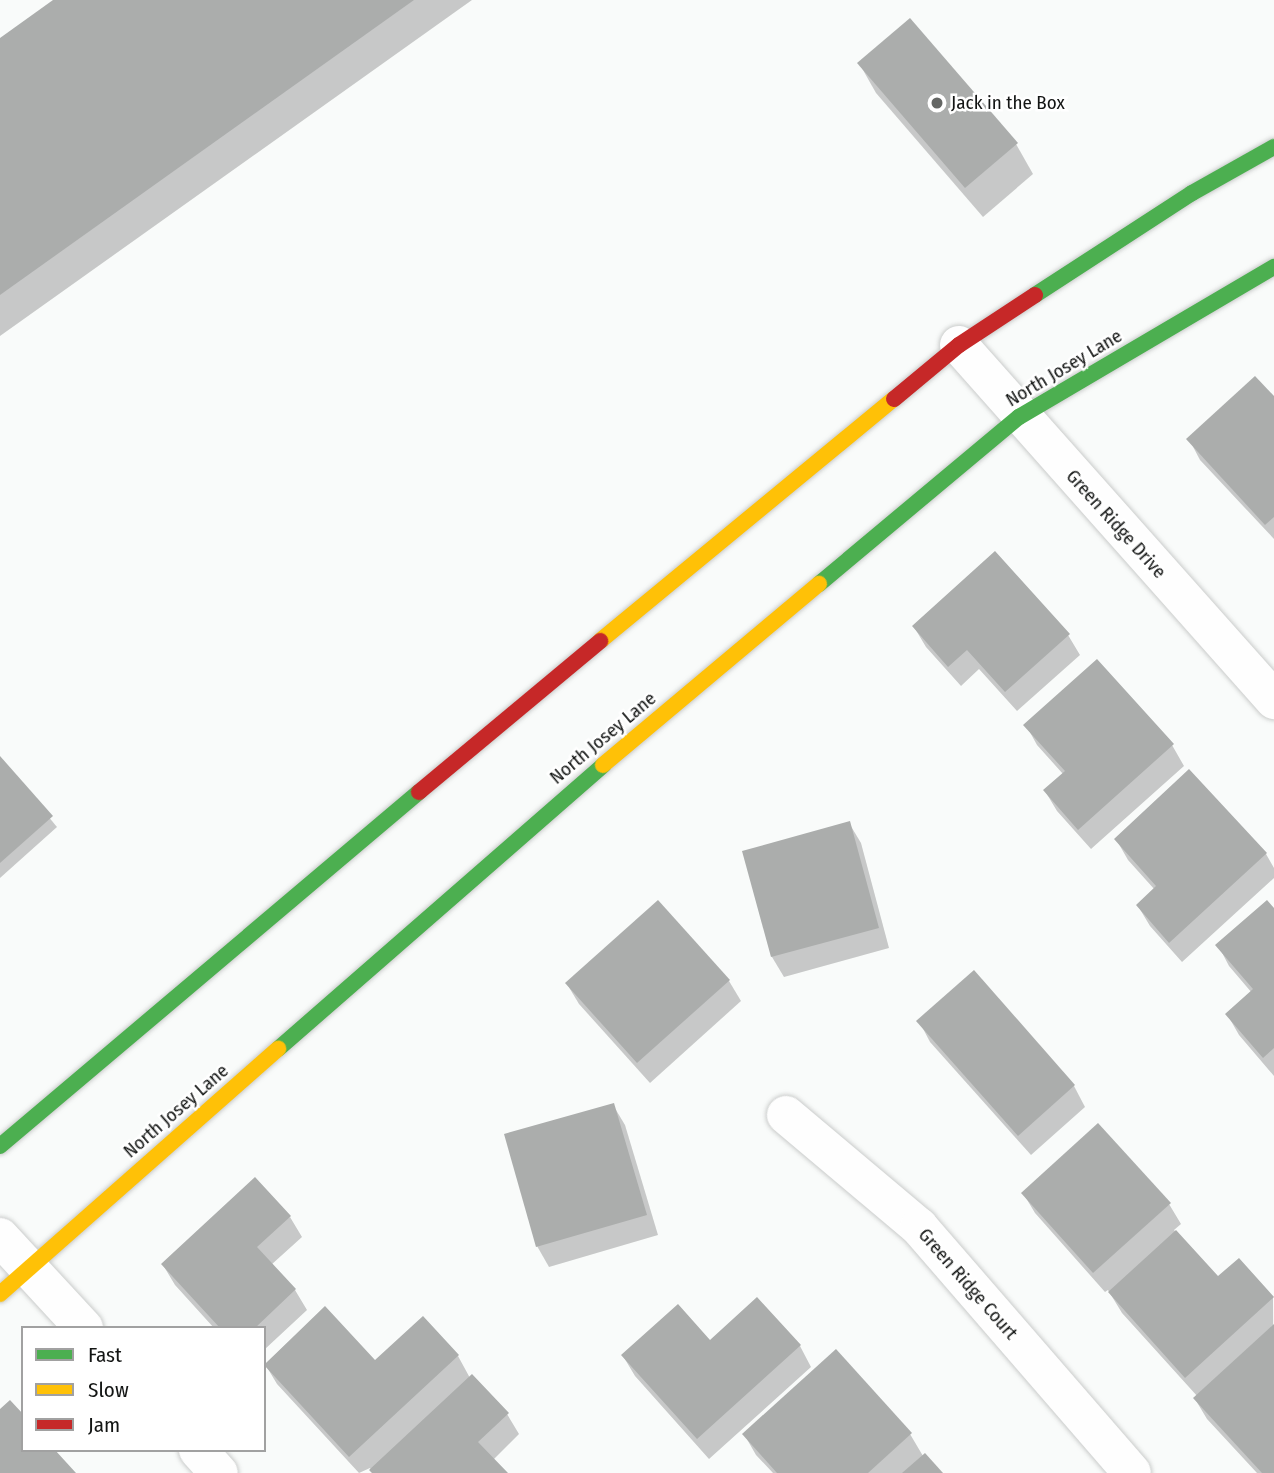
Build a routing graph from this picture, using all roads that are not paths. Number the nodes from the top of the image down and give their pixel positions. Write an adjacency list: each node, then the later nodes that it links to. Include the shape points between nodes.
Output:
1 (1274, 147): 3 (main road, via 1192,193)
2 (1274, 267): 4 (main road, North Josey Lane)
3 (959, 345): 4 (street, Green Ridge Drive); 7 (main road, via 271,914)
4 (1019, 417): 5 (street, Green Ridge Drive); 9 (main road, North Josey Lane, via 560,801)
5 (1274, 700)
6 (786, 1115): 14 (street, Green Ridge Court, via 919,1227)
7 (0, 1146)
8 (0, 1237): 9 (street)
9 (30, 1269): 10 (main road, North Josey Lane); 11 (street)
10 (0, 1294)
11 (82, 1326)
12 (200, 1452): 13 (street)
13 (219, 1473)
14 (1132, 1473)

